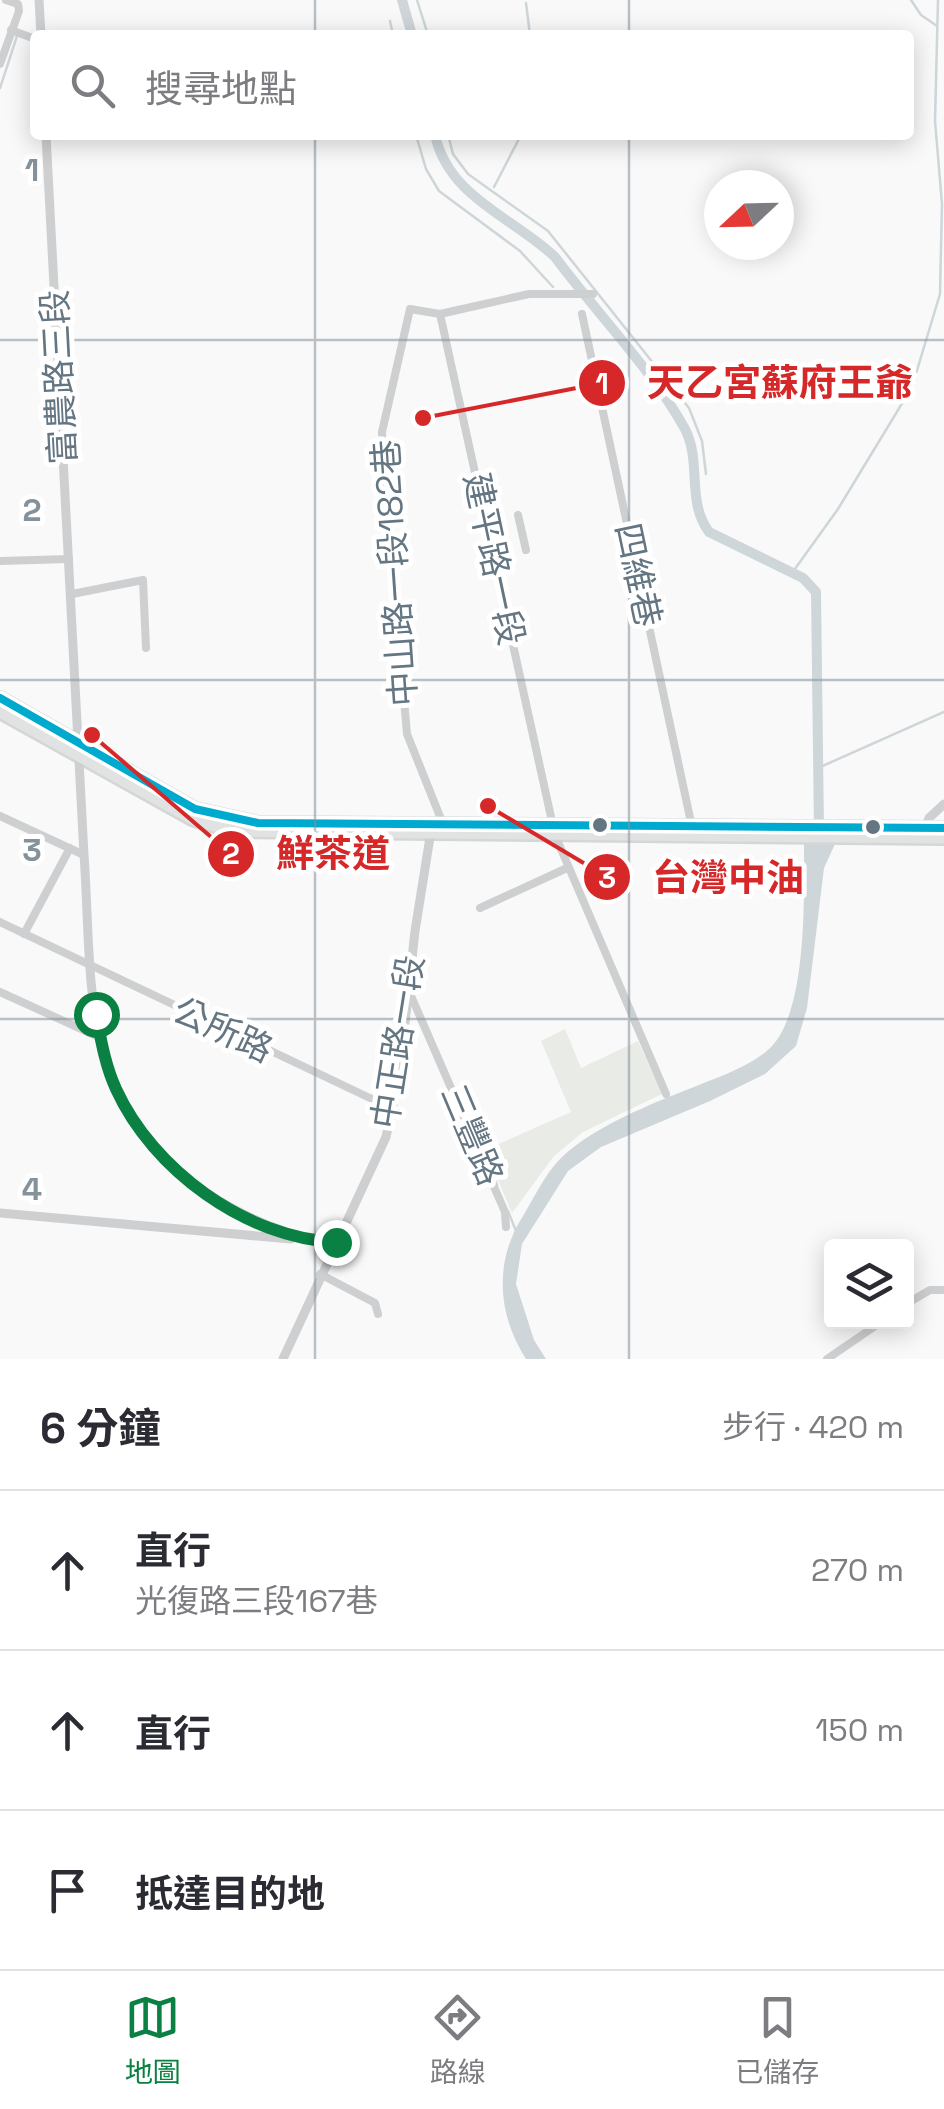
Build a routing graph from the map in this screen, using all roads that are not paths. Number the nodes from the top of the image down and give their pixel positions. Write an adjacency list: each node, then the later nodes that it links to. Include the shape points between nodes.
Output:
1 (6, 0): 3 (street)
2 (39, 0): 5 (street)
3 (21, 2): 4 (street)
4 (12, 30): 6 (street); 7 (street)
5 (38, 30)
6 (30, 35)
7 (0, 64)
8 (46, 140): 14 (street, 富農路三段)
9 (593, 294): 10 (street, via 529,294)
10 (440, 314): 24 (street, 中山路一段182巷, via 410,309 382,432 407,734); 26 (street, 建平路一段)
11 (582, 314): 27 (street, 四維巷)
12 (518, 515): 13 (street)
13 (526, 550)
14 (69, 559): 15 (street); 16 (street, 富農路三段)
15 (0, 562)
16 (72, 594): 17 (street, via 142,580); 20 (street, 富農路三段)
17 (146, 648)
18 (0, 698): 20 (main road)
19 (0, 712): 21 (main road)
20 (78, 743): 21 (street, 富農路三段); 24 (main road, via 195,809 234,820)
21 (79, 758): 24 (main road, via 192,819 231,831); 31 (street, 富農路三段)
22 (944, 804): 28 (street)
23 (0, 816): 30 (street)
24 (438, 828): 26 (main road); 37 (street, 中正路一段)
25 (944, 828): 28 (main road)
26 (553, 830): 27 (main road); 32 (street, 建平路一段)
27 (693, 831): 28 (main road)
28 (923, 834): 29 (main road)
29 (944, 838)
30 (70, 848): 31 (street); 35 (street)
31 (84, 854): 36 (street, 富農路三段)
32 (567, 868): 33 (street); 40 (street, 建平路一段)
33 (480, 908)
34 (0, 922): 35 (street, 公所路)
35 (24, 934): 36 (street, 公所路)
36 (92, 967): 39 (street, 富農路三段); 41 (street, 公所路)
37 (408, 989): 41 (street, 中正路一段); 43 (street, 三豐路)
38 (0, 992): 39 (street)
39 (100, 1038): 44 (street, 富農路三段, via 116,1090 164,1159)
40 (666, 1094)
41 (394, 1109): 45 (street, 中正路一段)
42 (0, 1213): 44 (street)
43 (506, 1227)
44 (264, 1231): 45 (street)
45 (336, 1242): 46 (street, 中正路一段)
46 (320, 1274): 49 (street, via 376,1302); 51 (street, 中正路一段)
47 (944, 1290): 48 (street)
48 (914, 1299)
49 (378, 1314)
50 (871, 1329): 52 (street)
51 (284, 1359)
52 (827, 1359)

